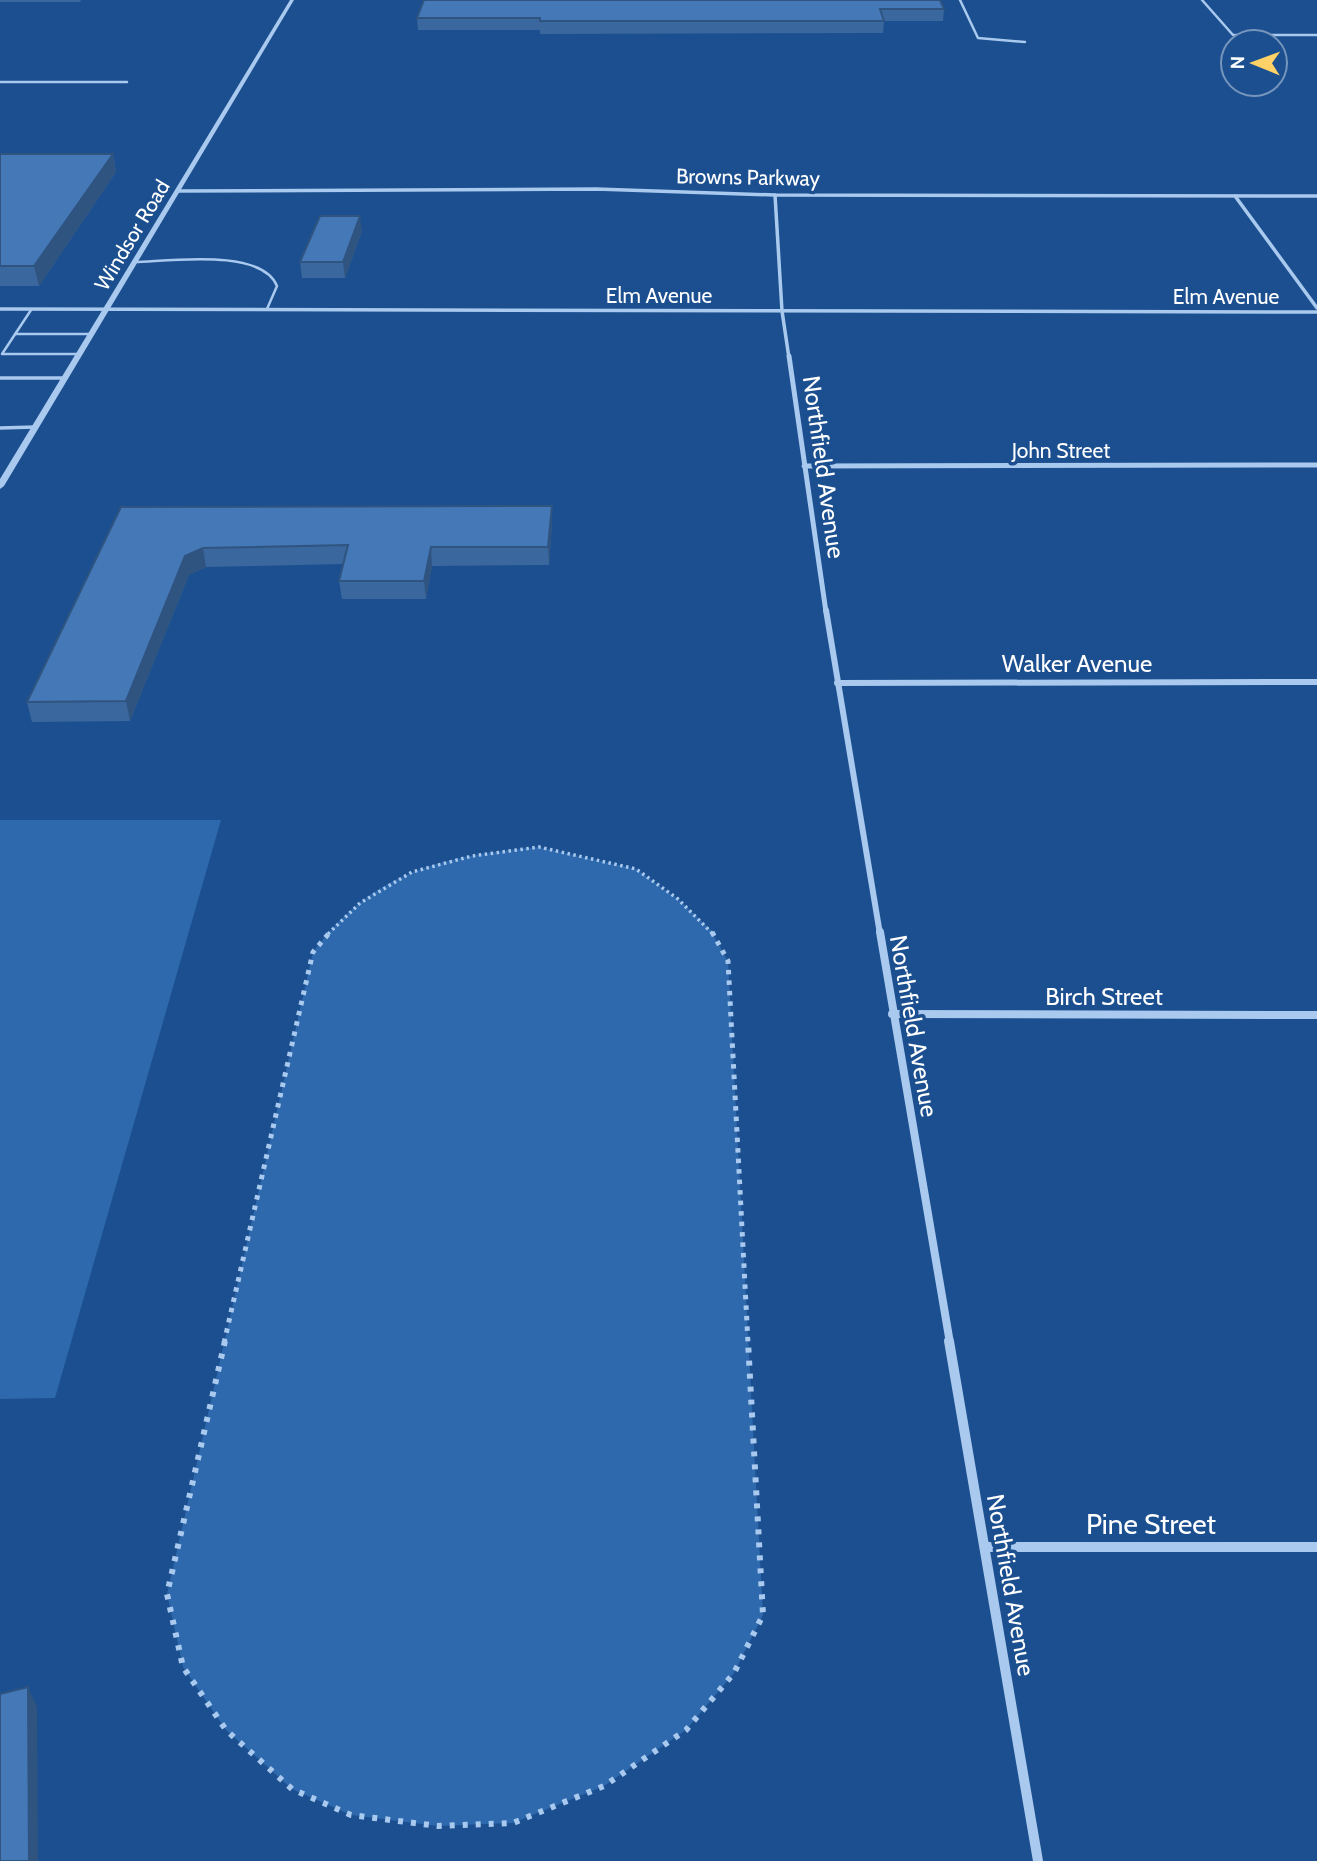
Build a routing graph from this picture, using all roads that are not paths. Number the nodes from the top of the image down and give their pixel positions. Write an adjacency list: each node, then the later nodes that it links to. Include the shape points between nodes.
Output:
1 (292, 0): 8 (street, Windsor Road)
2 (960, 0): 5 (lane, via 978,38)
3 (1202, 0): 4 (lane, via 1233,34)
4 (1317, 34)
5 (1025, 42)
6 (0, 82): 7 (lane)
7 (127, 82)
8 (178, 191): 9 (street, Browns Parkway, via 596,189); 12 (street, Windsor Road)
9 (775, 195): 10 (street, Browns Parkway); 18 (street, Northfield Avenue)
10 (1235, 196): 11 (street, Browns Parkway); 17 (street)
11 (1317, 196)
12 (135, 262): 14 (lane, via 239,262 260,267 272,275 277,286); 16 (street, Windsor Road)
13 (0, 309): 15 (street, Elm Avenue)
14 (267, 309): 16 (street, Elm Avenue); 18 (street, Elm Avenue)
15 (30, 310): 16 (street, Elm Avenue); 19 (lane)
16 (107, 310): 20 (street, Windsor Road)
17 (1317, 310): 18 (street, Elm Avenue)
18 (782, 311): 28 (street, Northfield Avenue)
19 (15, 334): 20 (lane); 21 (lane)
20 (92, 334): 22 (street, Windsor Road)
21 (1, 354): 22 (lane)
22 (80, 354): 24 (street, Windsor Road)
23 (0, 378): 24 (lane)
24 (66, 378): 25 (street, Windsor Road)
25 (36, 427): 26 (lane); 29 (street, Windsor Road)
26 (0, 428)
27 (1317, 465): 28 (street, John Street)
28 (804, 466): 31 (street, Northfield Avenue)
29 (0, 486)
30 (1317, 682): 31 (street, Walker Avenue)
31 (837, 683): 32 (street, Northfield Avenue)
32 (892, 1014): 33 (street, Birch Street); 34 (street, Northfield Avenue)
33 (1317, 1015)
34 (986, 1547): 35 (street, Pine Street); 36 (street, Northfield Avenue)
35 (1317, 1547)
36 (1038, 1861)

